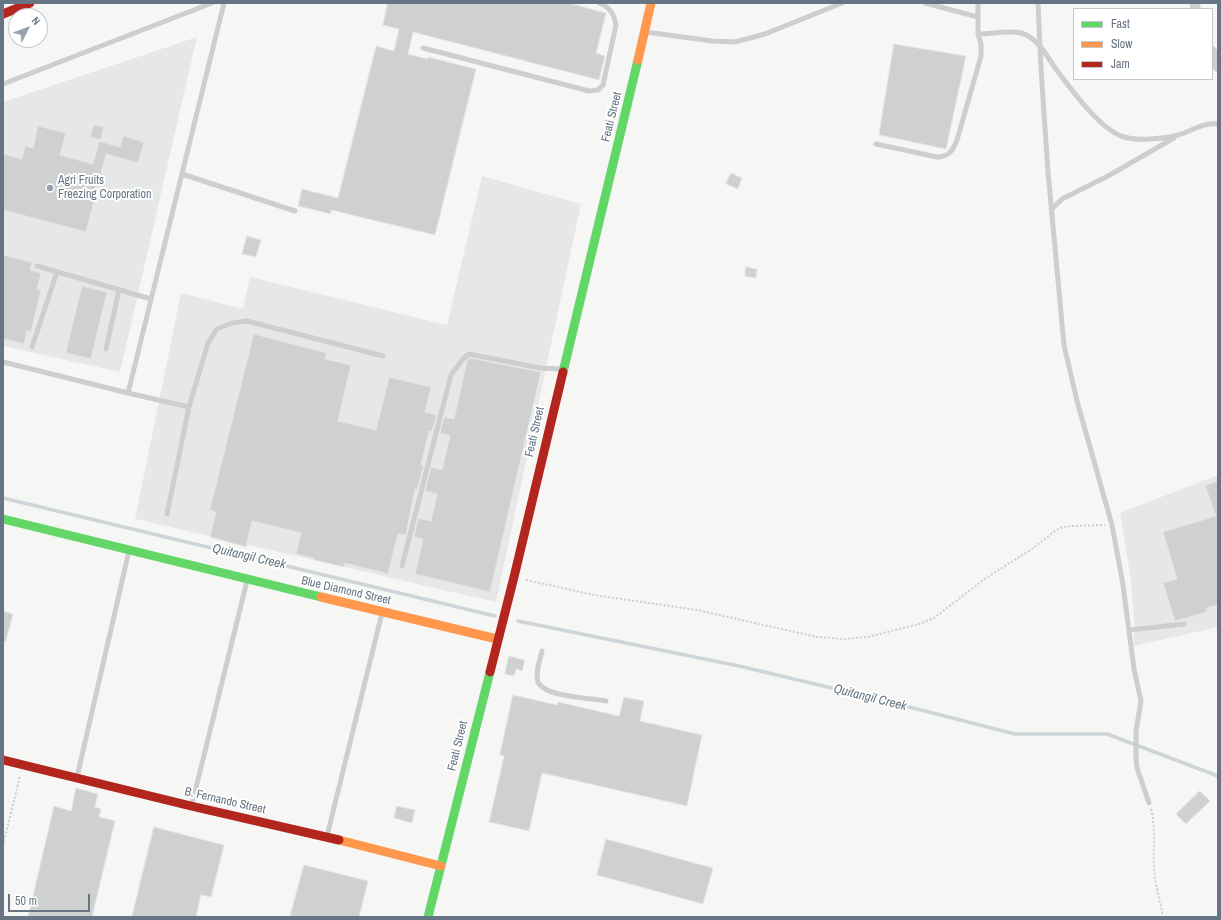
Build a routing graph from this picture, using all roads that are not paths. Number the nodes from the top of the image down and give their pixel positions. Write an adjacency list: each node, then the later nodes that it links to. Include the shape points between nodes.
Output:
1 (30, 3): 10 (street)
2 (212, 3): 18 (lane)
3 (224, 3): 22 (lane)
4 (599, 3): 15 (lane, via 610,9 616,25 603,85 598,90 589,91)
5 (651, 3): 12 (street, Feati Street)
6 (842, 3): 12 (lane, via 760,36 735,42)
7 (925, 3): 11 (lane)
8 (978, 3): 11 (lane)
9 (1038, 3): 14 (lane)
10 (3, 14)
11 (978, 17): 13 (lane)
12 (645, 32): 33 (street, Feati Street)
13 (978, 34): 14 (lane, via 1019,33 1032,38); 21 (lane, via 981,50 979,64 957,140 951,152 938,157)
14 (1040, 45): 20 (lane, via 1094,116 1108,129 1123,137 1138,139); 23 (lane)
15 (423, 48)
16 (1213, 54): 17 (street)
17 (1218, 67)
18 (3, 84)
19 (1218, 124): 20 (lane, via 1206,124)
20 (1178, 135): 23 (lane, via 1108,176 1062,199)
21 (876, 144)
22 (182, 174): 24 (lane); 28 (lane)
23 (1052, 208): 43 (lane, via 1064,345 1112,525)
24 (295, 211)
25 (37, 266): 26 (lane)
26 (57, 272): 27 (lane); 29 (lane)
27 (118, 290): 28 (lane); 30 (lane)
28 (151, 299): 34 (lane)
29 (32, 347)
30 (106, 348)
31 (383, 356): 35 (lane, via 247,321 232,323 217,329 208,343)
32 (3, 362): 34 (lane)
33 (562, 369): 39 (lane, via 540,368 469,354 458,365 450,375); 44 (street, Feati Street, via 514,577)
34 (128, 393): 35 (lane)
35 (189, 406): 36 (lane)
36 (167, 514)
37 (3, 519): 38 (street, Blue Diamond Street)
38 (130, 550): 40 (street, Blue Diamond Street); 48 (lane)
39 (402, 566)
40 (247, 580): 41 (street, Blue Diamond Street); 50 (lane)
41 (382, 612): 44 (street, Blue Diamond Street); 51 (lane)
42 (1184, 624): 43 (lane)
43 (1130, 630): 49 (lane, via 1134,669 1141,701 1135,750 1137,768)
44 (497, 639): 52 (street, Feati Street)
45 (542, 651): 46 (lane, via 537,674 538,682 544,689 557,694)
46 (606, 700)
47 (3, 760): 48 (street, B. Fernando Street)
48 (77, 779): 50 (street, B. Fernando Street)
49 (1149, 803)
50 (192, 806): 51 (street, B. Fernando Street)
51 (327, 837): 52 (street, B. Fernando Street)
52 (441, 866): 53 (street, Feati Street)
53 (428, 917)

